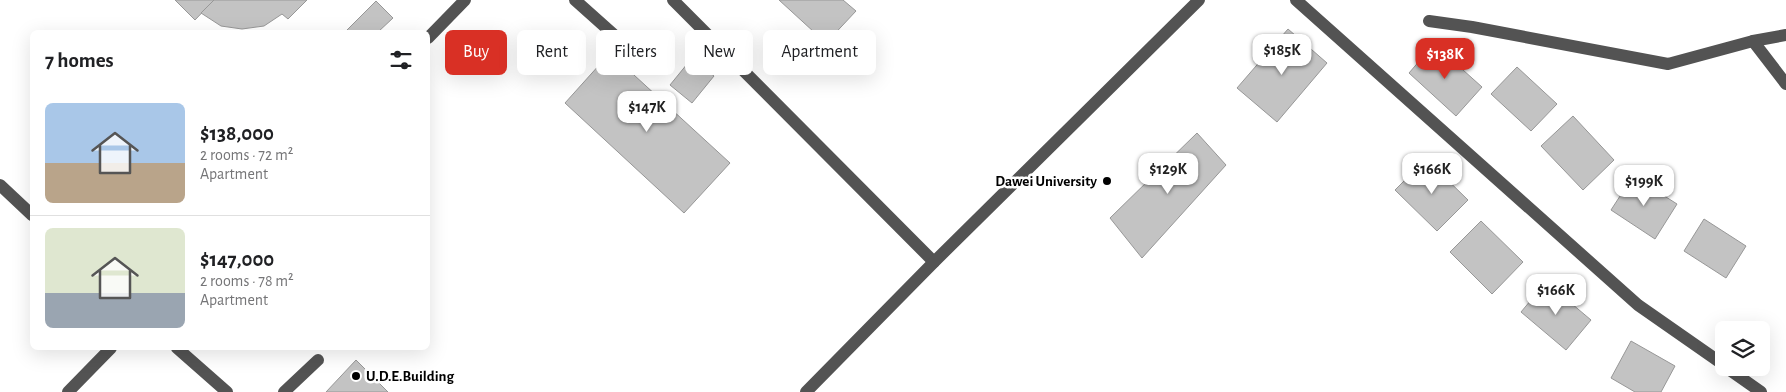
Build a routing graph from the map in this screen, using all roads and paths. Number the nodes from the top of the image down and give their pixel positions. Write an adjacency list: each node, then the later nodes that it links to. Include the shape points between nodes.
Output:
1 (466, 0): 9 (lane)
2 (575, 0): 7 (lane)
3 (673, 0): 14 (lane)
4 (1199, 0): 14 (lane)
5 (1296, 0): 17 (lane, via 1638,305)
6 (1429, 21): 10 (lane, via 1668,64)
7 (609, 30)
8 (1786, 35): 10 (lane)
9 (430, 36)
10 (1753, 41): 11 (lane)
11 (1786, 84)
12 (0, 185): 13 (lane)
13 (30, 213)
14 (934, 262): 20 (lane)
15 (109, 350): 21 (lane)
16 (179, 350): 22 (lane)
17 (1715, 359)
18 (318, 360): 23 (lane)
19 (1739, 376): 24 (lane)
20 (810, 390)
21 (68, 392)
22 (227, 392)
23 (284, 392)
24 (1761, 392)

